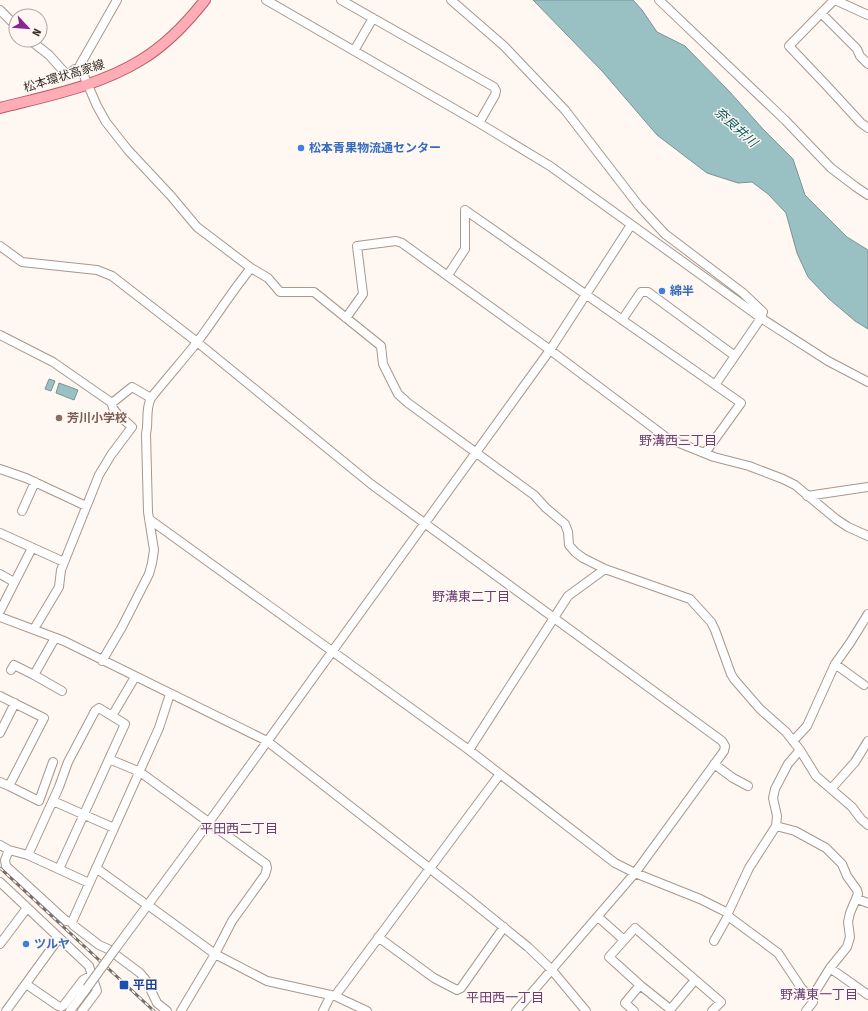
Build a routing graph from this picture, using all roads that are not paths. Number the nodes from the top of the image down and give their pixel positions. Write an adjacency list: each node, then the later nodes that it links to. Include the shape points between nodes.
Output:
1 (117, 0): 16 (street, via 80,65)
2 (205, 0): 17 (main road, 松本環状高家線, via 176,32 150,54 120,72)
3 (266, 0): 14 (street)
4 (341, 0): 12 (street)
5 (451, 0): 28 (street, via 504,46 566,110 638,206 665,234 743,293 763,312)
6 (659, 0): 21 (street, via 785,120 831,168)
7 (834, 0): 9 (street); 10 (street)
8 (0, 10): 11 (street)
9 (821, 13): 15 (street, via 857,49); 20 (street, via 789,46)
10 (868, 15)
11 (8, 18)
12 (373, 18): 14 (street); 19 (street, via 494,87 495,95)
13 (40, 48): 16 (street, via 66,75 75,69)
14 (354, 51): 19 (street)
15 (868, 64)
16 (81, 69): 17 (street)
17 (88, 84): 18 (main road, 松本環状高家線); 24 (street, via 106,122 128,150 197,227)
18 (0, 108)
19 (479, 123): 22 (street, via 550,166)
20 (868, 128)
21 (868, 194)
22 (631, 225): 26 (street); 28 (street)
23 (0, 246): 31 (street, via 22,262 97,270 109,274)
24 (251, 268): 27 (street, via 268,278 280,292 314,292); 31 (street)
25 (448, 275): 26 (street, via 465,249 466,210); 27 (street, via 396,241 357,246 363,294); 32 (street)
26 (586, 294): 29 (street); 32 (street)
27 (346, 318): 38 (street, via 381,346 383,364 398,394)
28 (761, 318): 33 (street); 34 (street, via 828,361)
29 (622, 320): 33 (street, via 641,292 648,292); 35 (street)
30 (0, 335): 37 (street, via 53,362)
31 (197, 342): 36 (street); 47 (street)
32 (550, 350): 38 (street); 39 (street, via 667,438)
33 (735, 356): 35 (street)
34 (868, 382)
35 (715, 385): 39 (street, via 741,403)
36 (151, 398): 37 (street, via 132,387); 46 (street, via 147,410 146,434)
37 (112, 403): 44 (street, via 116,412 132,427 99,475)
38 (475, 452): 47 (street); 52 (street, via 534,495 565,524 569,545 575,552)
39 (705, 453): 43 (street, via 783,479 795,485)
40 (0, 469): 41 (street)
41 (35, 482): 44 (street); 45 (street)
42 (868, 487): 43 (street)
43 (807, 496): 49 (street, via 848,527)
44 (86, 506): 51 (street)
45 (22, 512)
46 (150, 519): 61 (street); 62 (street, via 154,550 149,574)
47 (424, 524): 58 (street); 61 (street)
48 (0, 533): 50 (street)
49 (868, 536)
50 (32, 548): 51 (street); 54 (street)
51 (64, 562): 59 (street, via 59,587)
52 (605, 569): 58 (street, via 568,596); 76 (street, via 690,599 711,622 731,674 760,709)
53 (0, 574): 54 (street)
54 (14, 582): 55 (street)
55 (0, 611)
56 (868, 614): 63 (street)
57 (0, 617): 59 (street)
58 (553, 618): 77 (street); 81 (street, via 722,741 724,751)
59 (34, 629): 60 (street)
60 (56, 638): 62 (street); 65 (street)
61 (332, 651): 75 (street); 77 (street)
62 (102, 661): 66 (street)
63 (835, 664): 67 (street); 76 (street, via 807,726)
64 (11, 670): 65 (street, via 14,665)
65 (34, 675): 68 (street)
66 (135, 677): 69 (street); 72 (street)
67 (864, 685)
68 (62, 691)
69 (170, 694): 75 (street); 82 (street)
70 (0, 696): 71 (street)
71 (15, 704): 73 (street); 85 (street, via 44,718)
72 (112, 716): 79 (street, via 125,724); 88 (street, via 99,708 95,711 68,762)
73 (0, 733)
74 (868, 740): 87 (street, via 855,762)
75 (267, 741): 90 (street); 97 (street)
76 (794, 741): 78 (street)
77 (469, 750): 83 (street)
78 (800, 750): 87 (street, via 816,776); 92 (street, via 788,764 775,789 773,798 777,816)
79 (109, 759): 82 (street); 89 (street)
80 (53, 762): 85 (street, via 39,801)
81 (714, 764): 86 (street); 100 (street)
82 (140, 772): 90 (street); 93 (street)
83 (500, 774): 97 (street); 100 (street, via 615,863)
84 (0, 782): 85 (street)
85 (9, 786)
86 (748, 786)
87 (831, 789): 91 (street)
88 (53, 801): 89 (street); 96 (street)
89 (84, 815): 93 (street); 99 (street)
90 (209, 822): 117 (street, via 268,868 232,921); 129 (street, bridge)
91 (868, 825)
92 (776, 826): 103 (street, via 795,831 826,848 842,864 857,890); 108 (street, via 749,868)
93 (114, 828): 98 (street)
94 (0, 845): 95 (street)
95 (9, 850): 96 (street); 110 (street, via 5,860 6,866 66,921)
96 (28, 855): 99 (street)
97 (429, 867): 111 (street); 112 (street)
98 (96, 868): 102 (street); 104 (street)
99 (59, 869): 102 (street)
100 (635, 873): 108 (street, via 700,899); 109 (street)
101 (0, 882): 106 (street)
102 (89, 883): 110 (street)
103 (856, 899): 105 (street); 118 (street, via 848,922 850,938 847,947)
104 (143, 902)
105 (868, 903)
106 (27, 908): 113 (street); 116 (street)
107 (152, 908): 117 (street)
108 (728, 914): 115 (street); 126 (street, via 778,953 802,989)
109 (598, 917): 114 (street); 119 (street)
110 (72, 922): 131 (street, via 99,945 140,973 157,1003)
111 (504, 927): 112 (street, via 461,988 457,990 434,978); 119 (street)
112 (378, 937): 125 (street)
113 (59, 938): 120 (street, via 89,966); 122 (street)
114 (624, 940): 121 (street, via 635,928); 123 (street, via 609,957)
115 (714, 941)
116 (0, 944)
117 (215, 954): 125 (street, via 267,980); 132 (street)
118 (830, 968): 124 (street); 126 (street)
119 (551, 969): 135 (street); 136 (street)
120 (92, 975): 122 (street, via 83,980 61,1007); 130 (street, via 97,991)
121 (695, 980): 127 (street); 138 (street, via 720,1002)
122 (26, 984): 128 (street)
123 (640, 985): 127 (street); 137 (street, via 625,1003)
124 (868, 995)
125 (333, 996): 133 (street); 134 (street)
126 (812, 997): 139 (street, via 813,1002)
127 (669, 1010)
128 (6, 1011)
129 (70, 1011)
130 (82, 1011)
131 (167, 1011)
132 (181, 1011)
133 (323, 1011)
134 (367, 1011)
135 (516, 1011)
136 (586, 1011)
137 (634, 1011)
138 (712, 1011)
139 (806, 1011)

